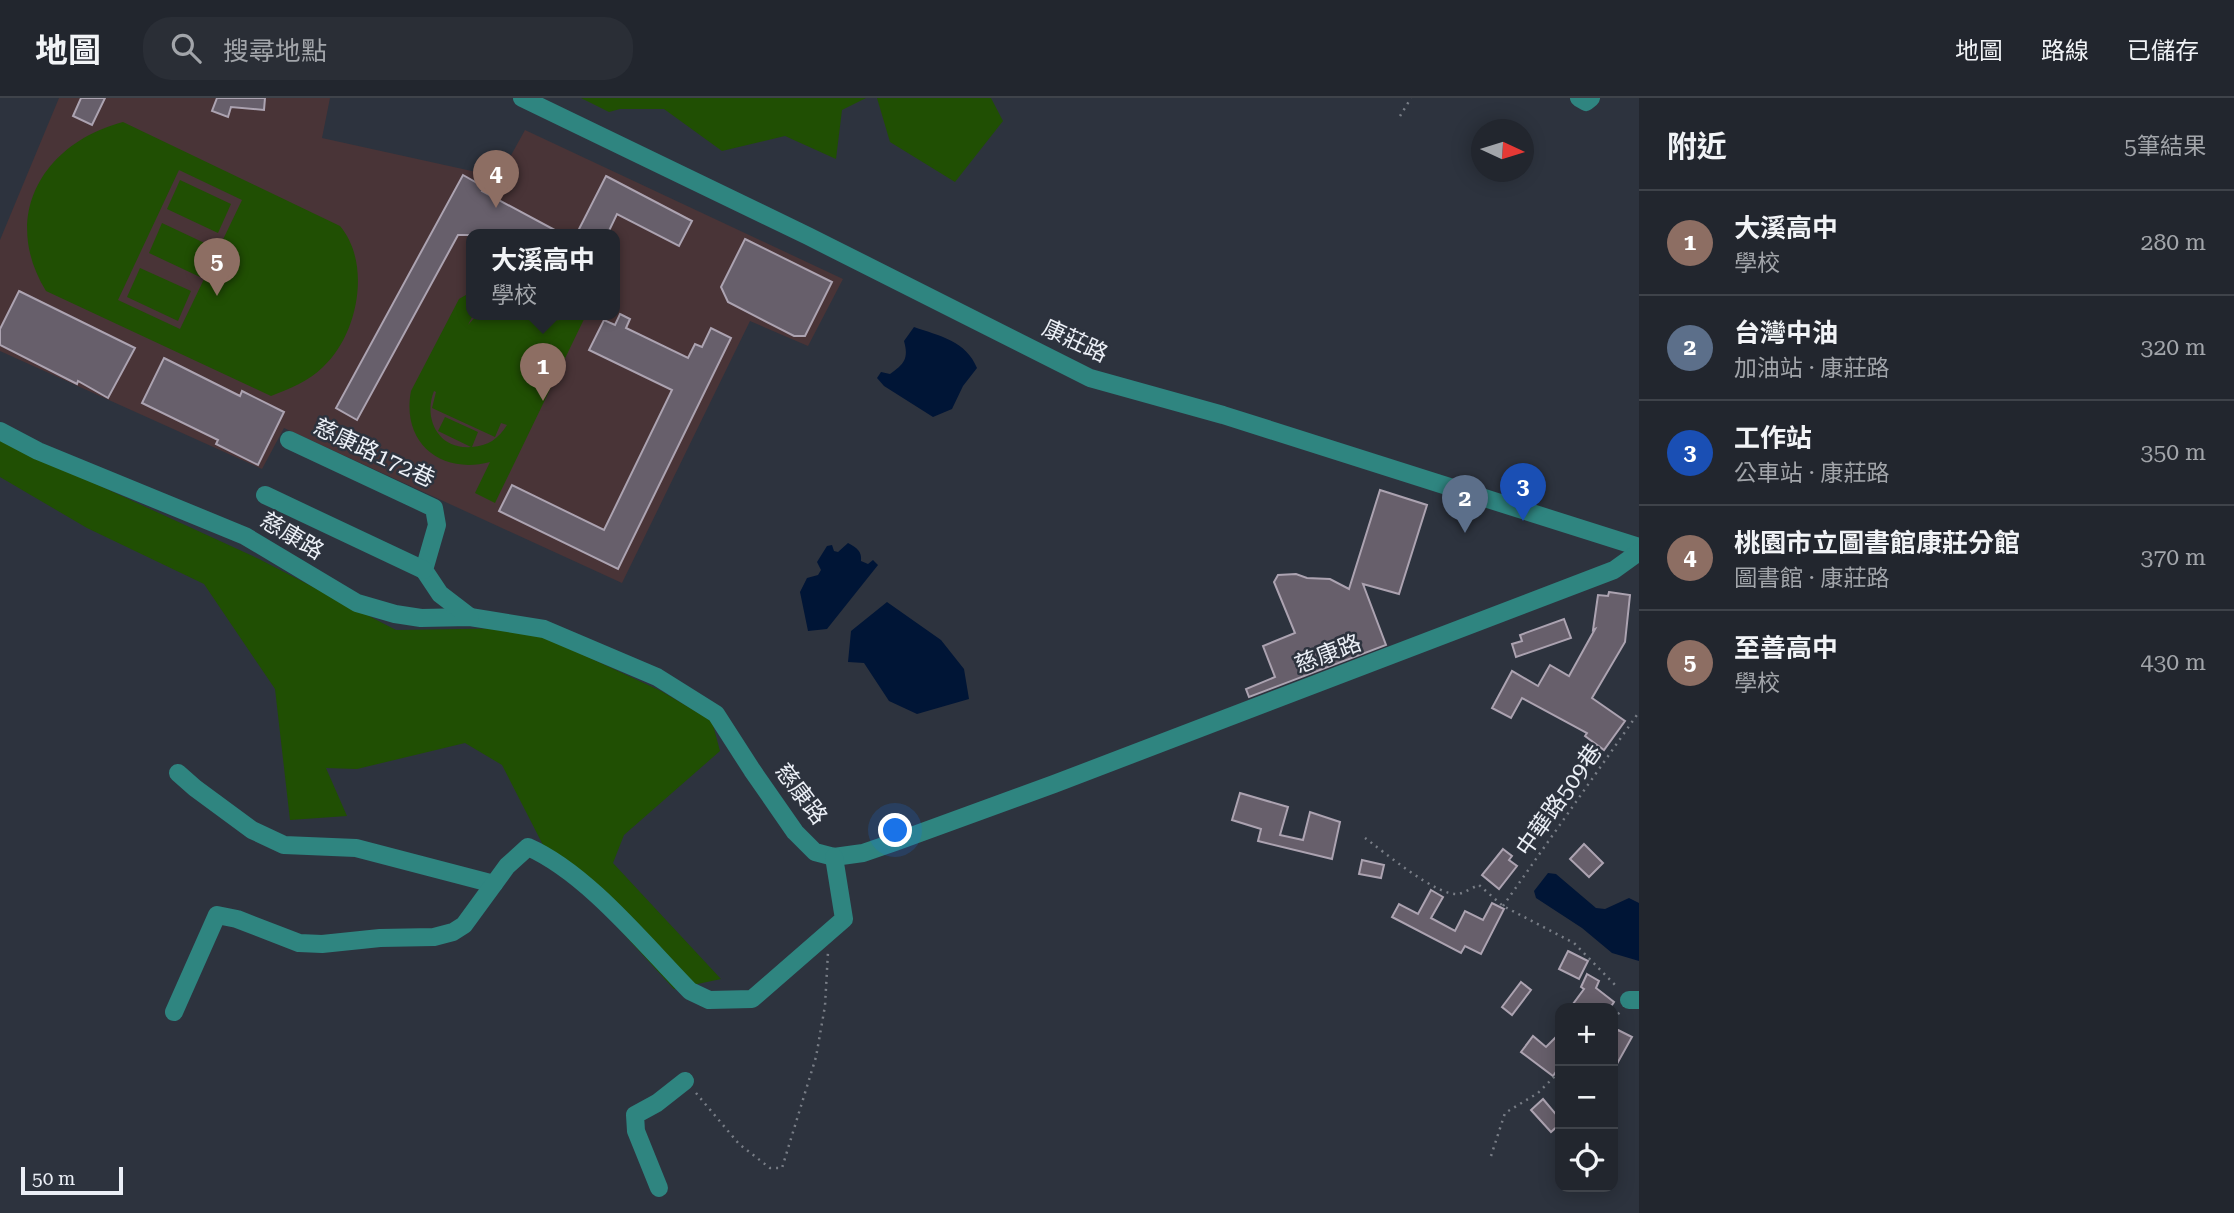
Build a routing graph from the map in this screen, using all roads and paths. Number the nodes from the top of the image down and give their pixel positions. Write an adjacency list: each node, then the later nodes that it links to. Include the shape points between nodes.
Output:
1 (522, 98): 9 (street, 康莊路, via 1090,378 1223,415)
2 (1411, 98): 5 (path)
3 (1579, 98): 4 (street, via 1586,102)
4 (1591, 98)
5 (1400, 116)
6 (0, 431): 12 (street, 慈康路, via 245,536 357,603 421,618)
7 (289, 440): 11 (street, 慈康路172巷, via 434,508 437,525)
8 (265, 495): 11 (street)
9 (1639, 547)
10 (1639, 552): 16 (street, 慈康路, via 1614,570 1054,784 863,853)
11 (424, 570): 12 (street, via 440,594)
12 (470, 617): 16 (street, 慈康路, via 544,629 569,638 657,677 716,713 796,832 815,852)
13 (1639, 712): 18 (path, 中華路509巷)
14 (178, 773): 17 (street, via 252,830 284,845 356,848)
15 (1365, 838): 18 (path, via 1413,874 1449,893 1460,894 1479,885)
16 (834, 858): 19 (street, via 844,919)
17 (494, 884): 19 (street, via 528,847 545,855 586,885 690,991 709,1000 752,999); 21 (street, via 464,925 434,937 299,943 217,915)
18 (1503, 906): 20 (path, via 1574,943)
19 (829, 932): 23 (path, via 825,1006 816,1057 782,1168 770,1168 739,1144)
20 (1634, 1000)
21 (174, 1012)
22 (1555, 1076): 24 (path, via 1538,1093 1505,1113)
23 (685, 1081): 25 (street, via 635,1115 636,1131)
24 (1491, 1156)
25 (659, 1188)

